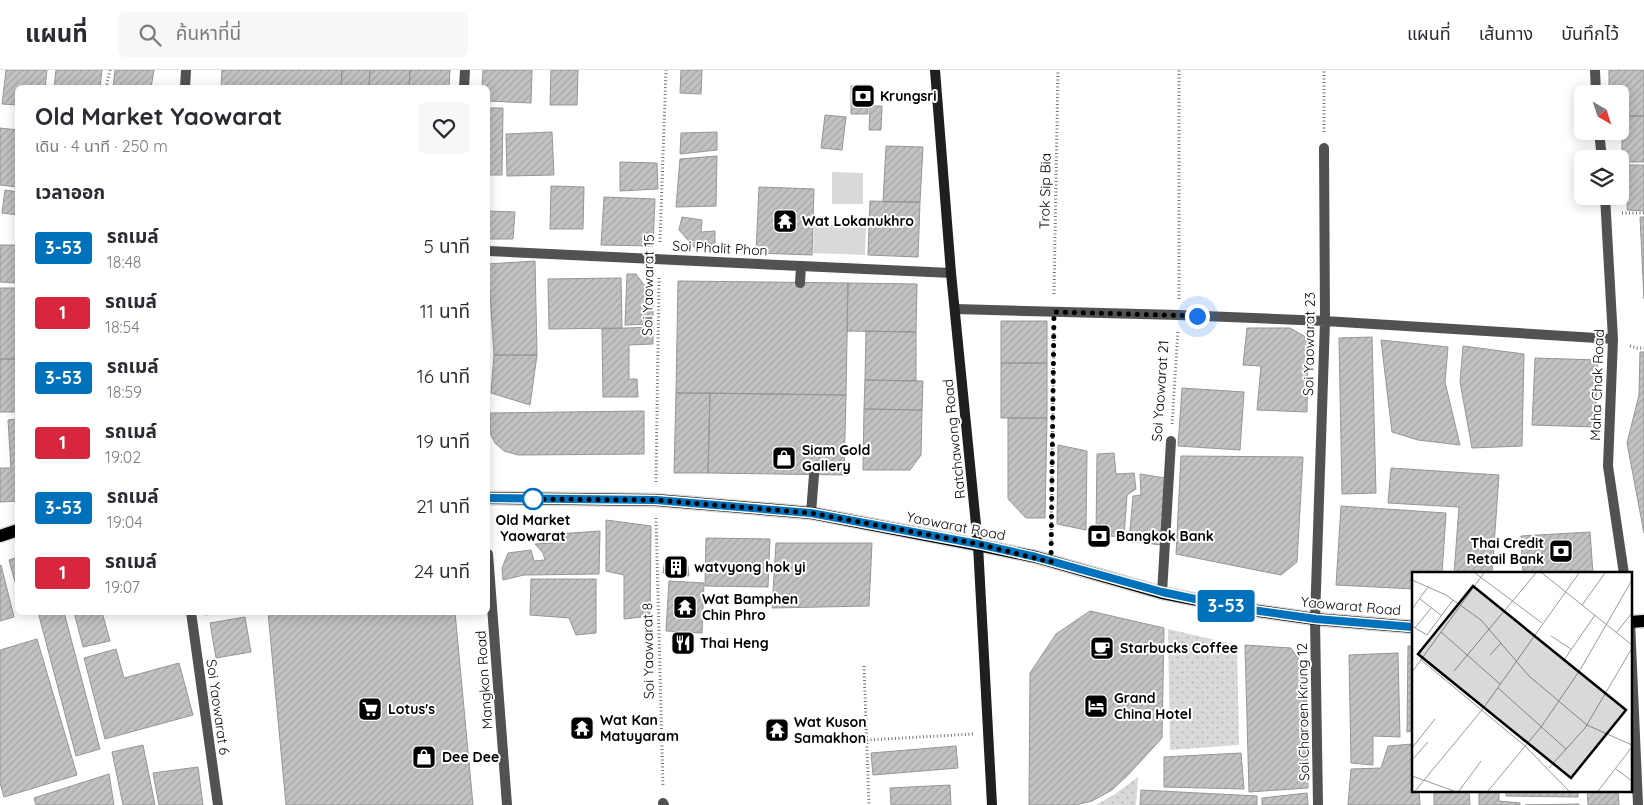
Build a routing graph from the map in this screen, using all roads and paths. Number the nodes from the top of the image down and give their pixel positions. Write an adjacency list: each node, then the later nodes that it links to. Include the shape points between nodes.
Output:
1 (110, 70): 10 (path)
2 (186, 70): 11 (street)
3 (465, 70): 12 (street)
4 (666, 70): 17 (path, Soi Yaowarat 15)
5 (935, 70): 19 (street, Ratchawong Road)
6 (1058, 70): 22 (path, Trok Sip Bia)
7 (1179, 70): 23 (path, Soi Yaowarat 21)
8 (1324, 70): 14 (path)
9 (1595, 70): 13 (street)
10 (107, 85)
11 (185, 85)
12 (464, 85)
13 (1596, 85)
14 (1324, 148): 24 (street, Soi Yaowarat 23)
15 (1606, 205): 25 (street, Maha Chak Road)
16 (490, 251): 17 (street, Soi Phalit Phon)
17 (660, 259): 18 (street, Soi Phalit Phon); 29 (path, Soi Yaowarat 15)
18 (801, 266): 19 (street, Soi Phalit Phon); 20 (street)
19 (951, 273): 21 (street, Ratchawong Road)
20 (800, 282)
21 (955, 309): 22 (street); 33 (street, Ratchawong Road)
22 (1054, 312): 23 (street); 34 (path, Trok Sip Bia)
23 (1179, 315): 24 (street); 26 (path, Soi Yaowarat 21)
24 (1324, 321): 25 (street); 39 (street, Soi Yaowarat 23)
25 (1614, 339): 35 (street, Maha Chak Road, via 1608,466)
26 (1171, 441): 37 (street, Soi Yaowarat 21)
27 (814, 475): 30 (street)
28 (490, 498): 29 (main road, Yaowarat Road)
29 (656, 500): 30 (main road, Yaowarat Road); 45 (path, Soi Yaowarat 8)
30 (811, 513): 33 (main road, Yaowarat Road)
31 (15, 531): 32 (main road)
32 (0, 536)
33 (978, 544): 34 (main road, Yaowarat Road); 43 (street, Ratchawong Road)
34 (1051, 562): 37 (main road, Yaowarat Road)
35 (1624, 572)
36 (490, 580): 47 (street, Mangkon Road)
37 (1162, 592): 39 (main road, Yaowarat Road, via 1238,608)
38 (191, 615): 46 (street, Soi Yaowarat 6)
39 (1316, 619): 40 (main road, Yaowarat Road); 50 (street, Soi Charoen Krung 12)
40 (1412, 626)
41 (864, 666): 44 (path)
42 (1632, 668): 51 (street)
43 (988, 733): 44 (path); 49 (street, Ratchawong Road)
44 (866, 740): 48 (path)
45 (663, 804)
46 (218, 805)
47 (507, 805)
48 (869, 805)
49 (992, 805)
50 (1318, 805)
51 (1638, 805)

